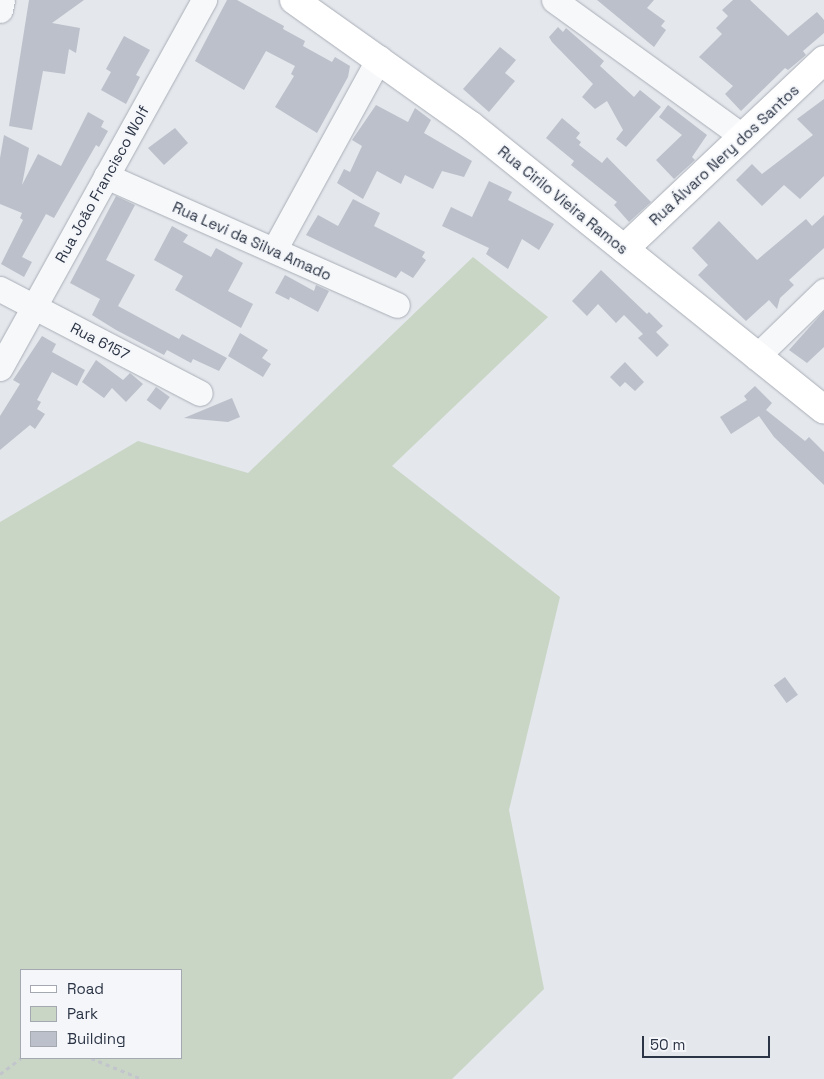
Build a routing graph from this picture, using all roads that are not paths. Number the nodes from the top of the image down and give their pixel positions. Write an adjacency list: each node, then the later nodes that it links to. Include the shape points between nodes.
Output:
1 (2, 0): 5 (street)
2 (204, 0): 9 (street, Rua João Francisco Wolf)
3 (294, 0): 6 (main road, Rua Cirilo Vieira Ramos)
4 (554, 0): 8 (street)
5 (0, 10)
6 (379, 58): 10 (main road, Rua Cirilo Vieira Ramos, via 470,125); 11 (street)
7 (824, 60): 8 (main road, Rua Álvaro Nery dos Santos)
8 (742, 137): 10 (main road, Rua Álvaro Nery dos Santos)
9 (106, 176): 11 (street, Rua Levi da Silva Amado); 15 (street, Rua João Francisco Wolf)
10 (624, 249): 16 (main road, Rua Cirilo Vieira Ramos)
11 (274, 250): 14 (street, Rua Levi da Silva Amado)
12 (0, 289): 15 (street, Rua 6157)
13 (824, 291): 16 (street)
14 (397, 305)
15 (34, 307): 17 (street, Rua João Francisco Wolf); 18 (street, Rua 6157)
16 (756, 357): 19 (main road, Rua Cirilo Vieira Ramos)
17 (0, 368)
18 (200, 393)
19 (824, 410)

